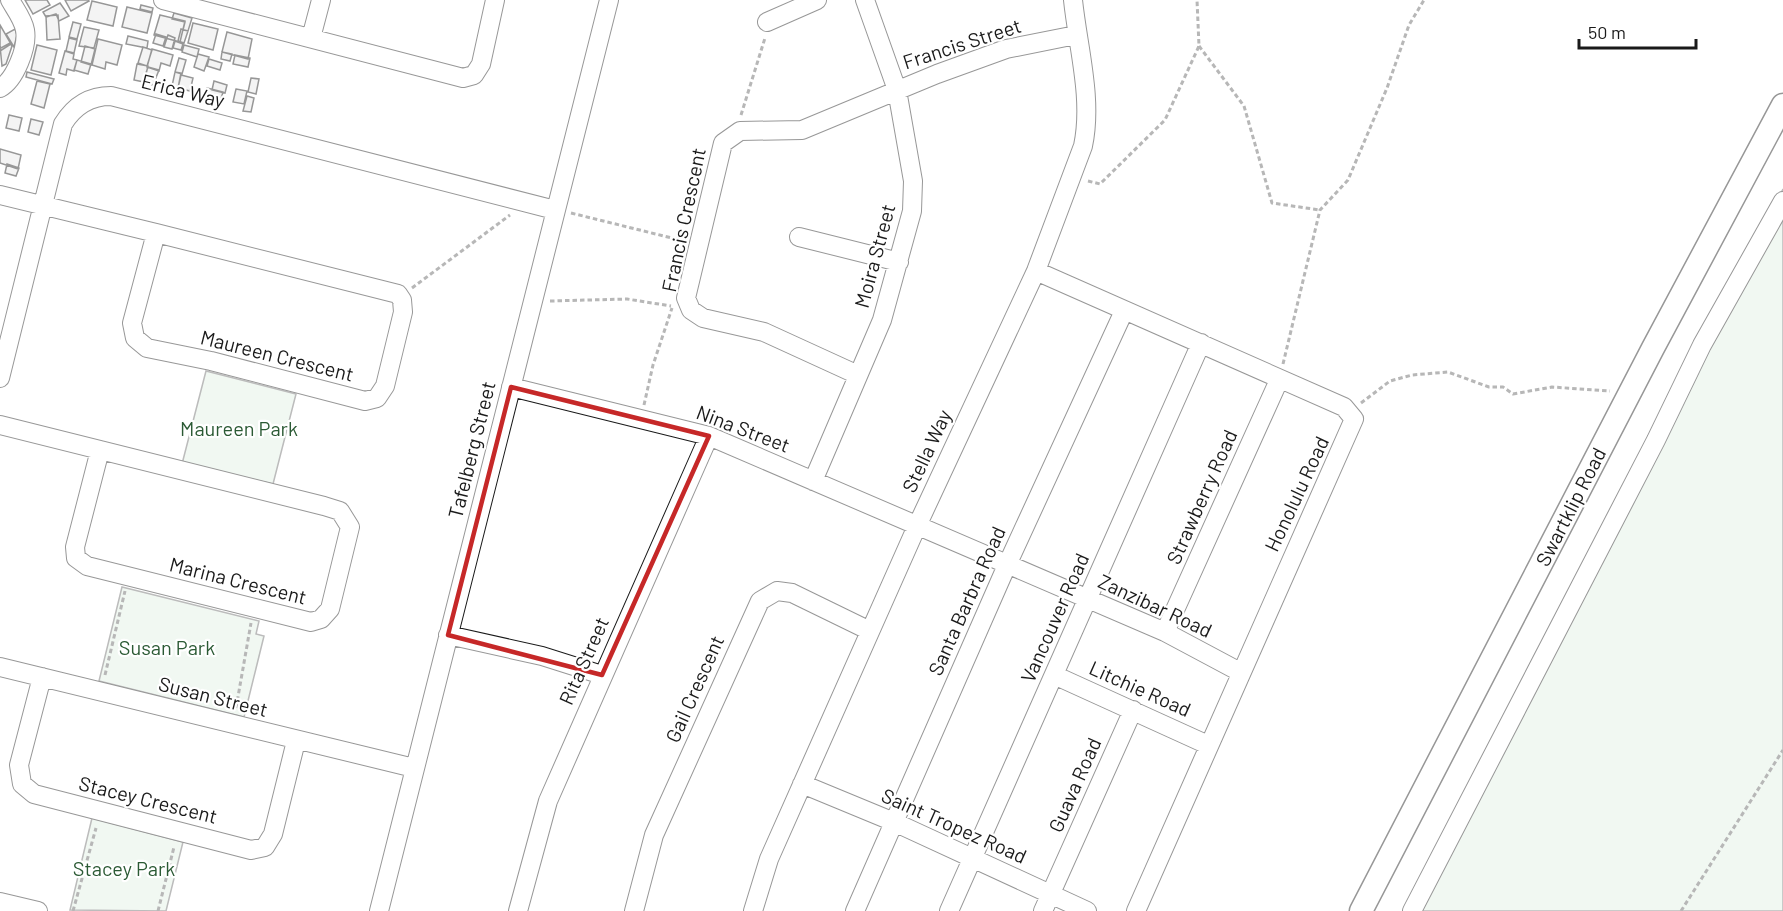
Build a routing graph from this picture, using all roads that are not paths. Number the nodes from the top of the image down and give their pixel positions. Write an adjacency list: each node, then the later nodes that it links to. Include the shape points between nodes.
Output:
1 (10, 0): 12 (street, via 26,35 16,73)
2 (163, 0): 11 (street)
3 (321, 0): 11 (street)
4 (495, 0): 11 (street, via 481,64 474,75 463,78)
5 (609, 0): 18 (street, Tafelberg Street)
6 (817, 0): 9 (street)
7 (865, 0): 13 (street, Moira Street)
8 (1073, 0): 10 (street, Stella Way)
9 (767, 22)
10 (1076, 35): 13 (street, Francis Street, via 1006,49); 22 (street, Stella Way, via 1088,125)
11 (310, 38)
12 (0, 88)
13 (897, 90): 21 (street, Moira Street, via 913,193); 25 (street, Francis Crescent, via 802,130 740,131 723,143 687,298 691,310 703,318 764,332)
14 (1783, 105): 62 (main road, Swartklip Road)
15 (0, 195): 17 (street, Maureen Crescent)
16 (1783, 201): 63 (street, via 1702,345)
17 (43, 205): 18 (street, Erica Way, via 67,117 87,100 111,96); 19 (street, Maureen Crescent); 26 (street, Erica Way)
18 (560, 211): 28 (street, Tafelberg Street)
19 (156, 233): 19 (street, Maureen Crescent, via 132,323 135,338 147,348 365,401 377,398 385,386 403,312 398,294)
20 (799, 237): 21 (street)
21 (899, 262): 25 (street, Moira Street, via 886,307)
22 (1036, 270): 23 (street); 33 (street, Stella Way)
23 (1124, 311): 24 (street); 34 (street, Santa Barbra Road)
24 (1201, 343): 27 (street); 35 (street, Vancouver Road)
25 (858, 375): 32 (street, Moira Street)
26 (0, 378)
27 (1279, 380): 37 (street, Strawberry Road); 40 (street, Honolulu Road, via 1351,412 1354,423)
28 (511, 387): 30 (street, Nina Street); 38 (street, Tafelberg Street)
29 (0, 425): 31 (street, Marina Crescent)
30 (709, 436): 32 (street, Nina Street); 41 (street, Rita Street)
31 (100, 450): 31 (street, Marina Crescent, via 340,512 350,527 330,609 321,619 311,622 87,566 76,558 75,547)
32 (813, 481): 33 (street, Nina Street)
33 (917, 526): 34 (street, Zanzibar Road); 36 (street, Stella Way)
34 (1007, 565): 35 (street, Zanzibar Road); 49 (street, Santa Barbra Road)
35 (1088, 599): 37 (street, Zanzibar Road); 42 (street, Vancouver Road)
36 (870, 631): 48 (street, Stella Way); 56 (street, Gail Crescent, via 792,593 777,591 760,601 654,835)
37 (1165, 633): 40 (street, Zanzibar Road)
38 (448, 635): 41 (street, via 542,656); 47 (street, Tafelberg Street)
39 (0, 667): 43 (street, Susan Street)
40 (1240, 672): 46 (street, Honolulu Road)
41 (602, 675): 55 (street, Rita Street, via 548,801)
42 (1054, 675): 44 (street, Litchie Road); 50 (street, Vancouver Road)
43 (42, 677): 45 (street, Susan Street); 45 (street, Stacey Crescent, via 19,765 22,784 34,794 252,850 265,847 273,834)
44 (1133, 710): 46 (street, Litchie Road); 52 (street, Guava Road)
45 (296, 741): 47 (street, Susan Street)
46 (1208, 745): 61 (street, Honolulu Road)
47 (414, 768): 54 (street, Tafelberg Street)
48 (802, 784): 49 (street, Saint Tropez Road); 57 (street, Stella Way, via 769,860)
49 (894, 822): 50 (street, Saint Tropez Road); 58 (street, Santa Barbra Road)
50 (972, 859): 52 (street, Saint Tropez Road); 59 (street, Vancouver Road)
51 (0, 902): 53 (street)
52 (1047, 903): 60 (street, Saint Tropez Road)
53 (38, 911)
54 (379, 911)
55 (518, 911)
56 (634, 911)
57 (753, 911)
58 (855, 911)
59 (949, 911)
60 (1087, 911)
61 (1136, 911)
62 (1361, 911)
63 (1412, 911)

